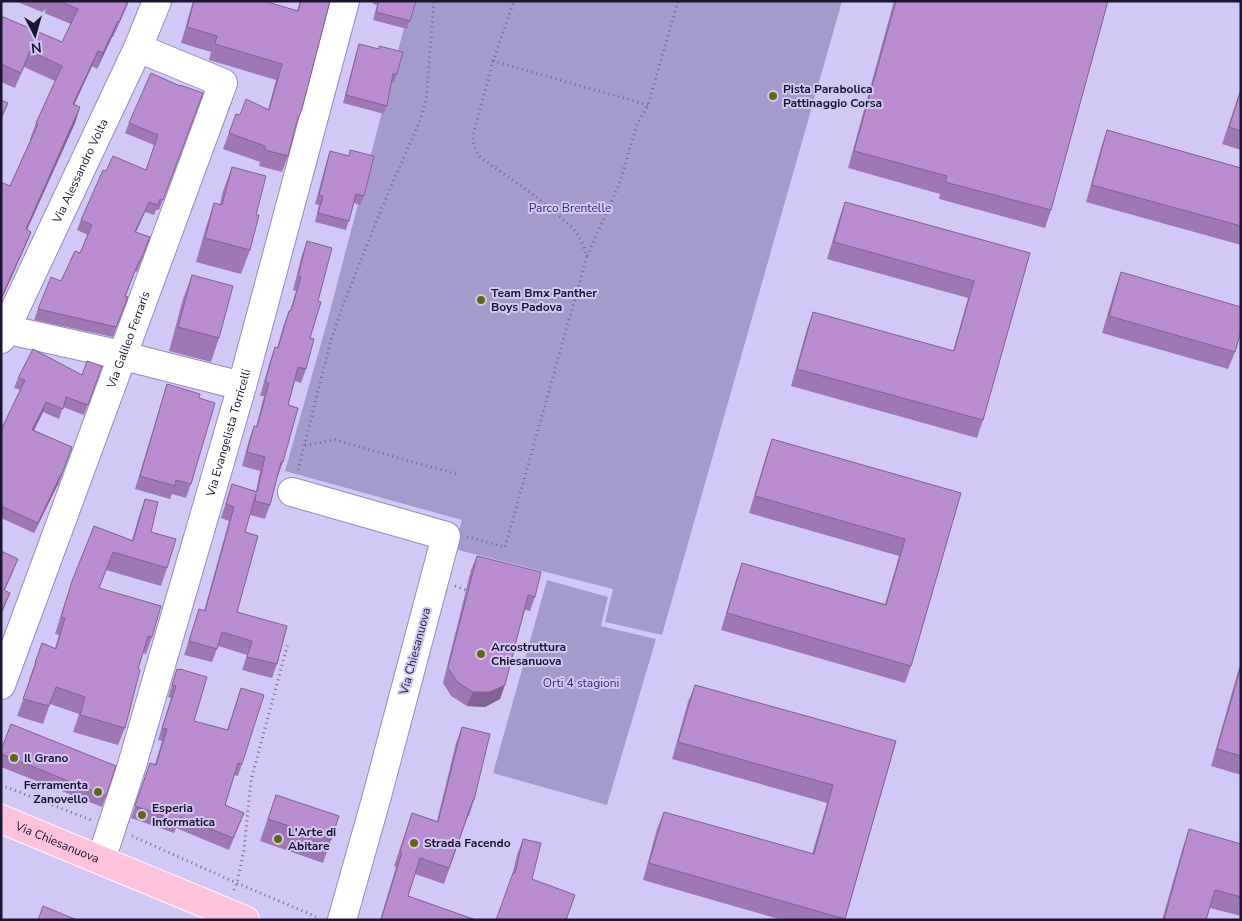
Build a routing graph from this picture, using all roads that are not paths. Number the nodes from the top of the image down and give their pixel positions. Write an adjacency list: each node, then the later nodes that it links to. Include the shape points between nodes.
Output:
1 (157, 1): 3 (street, Via Alessandro Volta)
2 (345, 1): 6 (street, Via Evangelista Torricelli)
3 (138, 48): 4 (street, Via Alessandro Volta); 5 (street, Via Galileo Ferraris, via 223,83)
4 (3, 330): 5 (street)
5 (122, 355): 6 (street); 8 (street, Via Galileo Ferraris)
6 (242, 386): 10 (street, Via Evangelista Torricelli, via 132,765)
7 (292, 492): 12 (street, Via Chiesanuova, via 446,536)
8 (1, 685)
9 (1, 819): 10 (main road, Via Chiesanuova)
10 (101, 860): 11 (main road, Via Chiesanuova)
11 (235, 916)
12 (342, 920)

